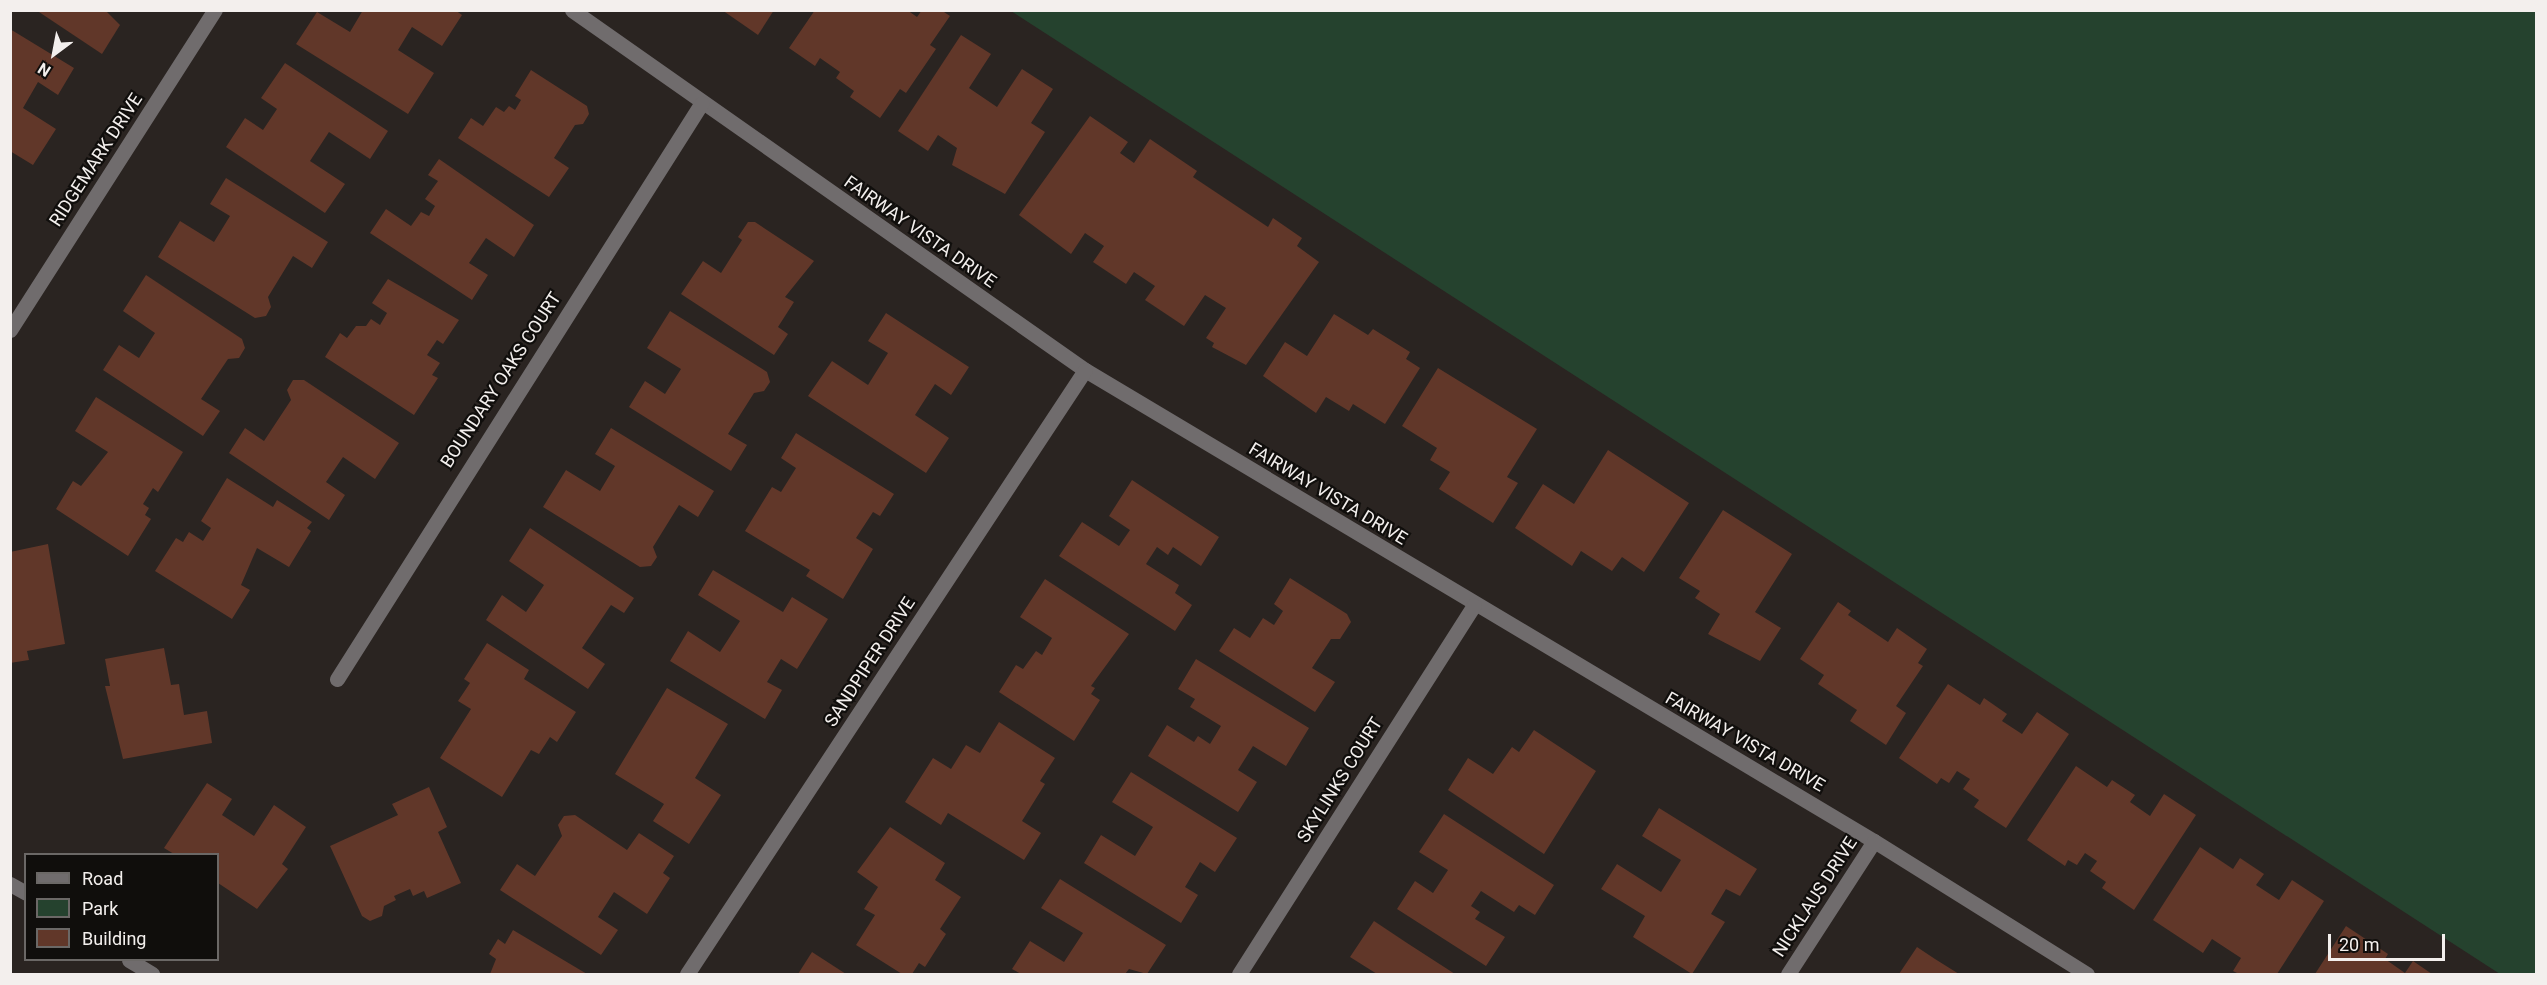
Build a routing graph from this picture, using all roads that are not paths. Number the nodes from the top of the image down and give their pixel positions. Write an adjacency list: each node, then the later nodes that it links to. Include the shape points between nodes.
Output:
1 (215, 10): 4 (street, RIDGEMARK DRIVE)
2 (572, 10): 3 (street, FAIRWAY VISTA DRIVE)
3 (701, 104): 5 (street, FAIRWAY VISTA DRIVE); 7 (street, BOUNDARY OAKS COURT)
4 (10, 330)
5 (1085, 370): 6 (street, FAIRWAY VISTA DRIVE); 13 (street, SANDPIPER DRIVE)
6 (1474, 606): 8 (street, FAIRWAY VISTA DRIVE); 14 (street, SKYLINKS COURT)
7 (337, 679)
8 (1874, 841): 15 (street, NICKLAUS DRIVE); 16 (street, FAIRWAY VISTA DRIVE)
9 (10, 884): 10 (street)
10 (24, 892)
11 (131, 961): 12 (street)
12 (152, 975)
13 (687, 975)
14 (1239, 975)
15 (1788, 975)
16 (2087, 975)

